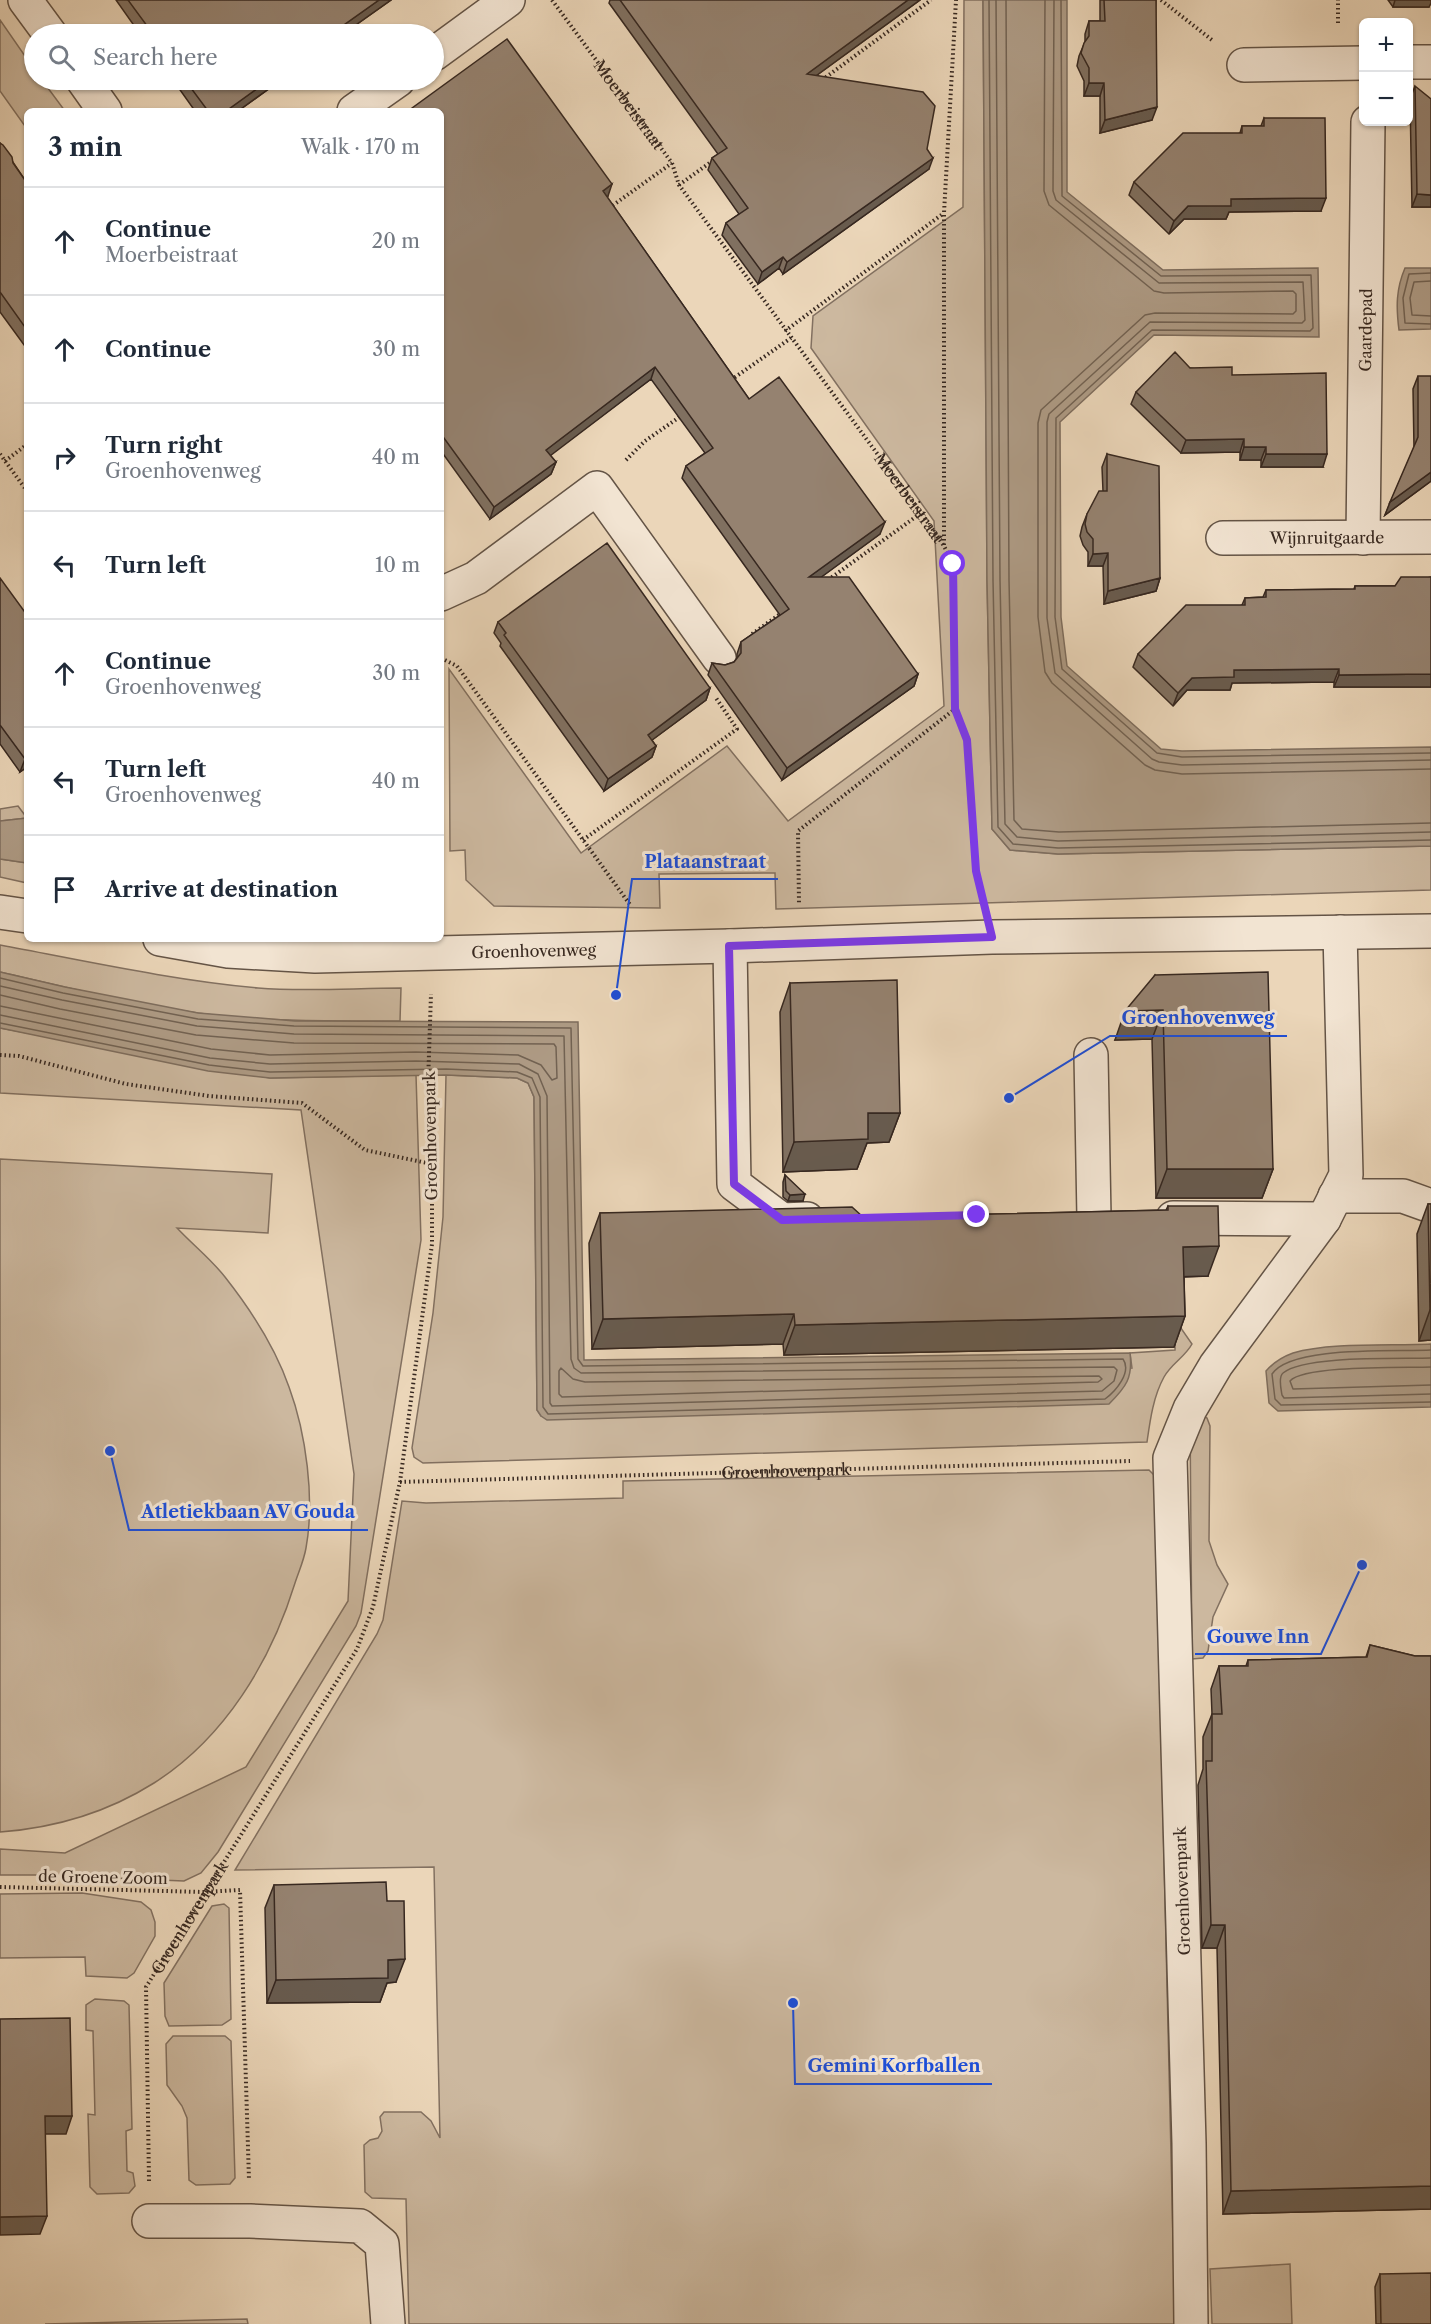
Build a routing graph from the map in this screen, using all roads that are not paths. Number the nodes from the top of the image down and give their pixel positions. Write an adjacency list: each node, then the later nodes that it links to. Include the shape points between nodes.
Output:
1 (25, 0): 3 (street)
2 (508, 0): 4 (street)
3 (43, 24)
4 (444, 47)
5 (1413, 62): 6 (street)
6 (1431, 62)
7 (1359, 63): 8 (street)
8 (1244, 65)
9 (89, 90): 11 (street)
10 (384, 90): 12 (street)
11 (103, 108)
12 (358, 108)
13 (1368, 126): 16 (street, Gaardepad)
14 (1431, 537): 16 (street, Wijnruitgaarde)
15 (1223, 538): 16 (street, Wijnruitgaarde)
16 (1363, 538)
17 (444, 593): 18 (street, via 476,578 597,488)
18 (719, 658)
19 (0, 912): 20 (street)
20 (24, 916)
21 (1431, 931): 22 (street, Groenhovenweg)
22 (1340, 932): 25 (street, Groenhovenweg); 28 (street, via 1346,1175)
23 (177, 942): 24 (street, Groenhovenweg, via 228,951 315,956)
24 (431, 945): 25 (street, Groenhovenweg)
25 (729, 946): 29 (street, via 734,1184 782,1220)
26 (1091, 1055): 28 (street, via 1082,1218 1268,1217)
27 (1431, 1206): 28 (street, via 1403,1196)
28 (1330, 1208): 32 (street, Groenhovenpark, via 1216,1365 1190,1409 1170,1458)
29 (839, 1219)
30 (149, 2221): 31 (street, via 360,2226 382,2244)
31 (388, 2324)
32 (1191, 2324)

